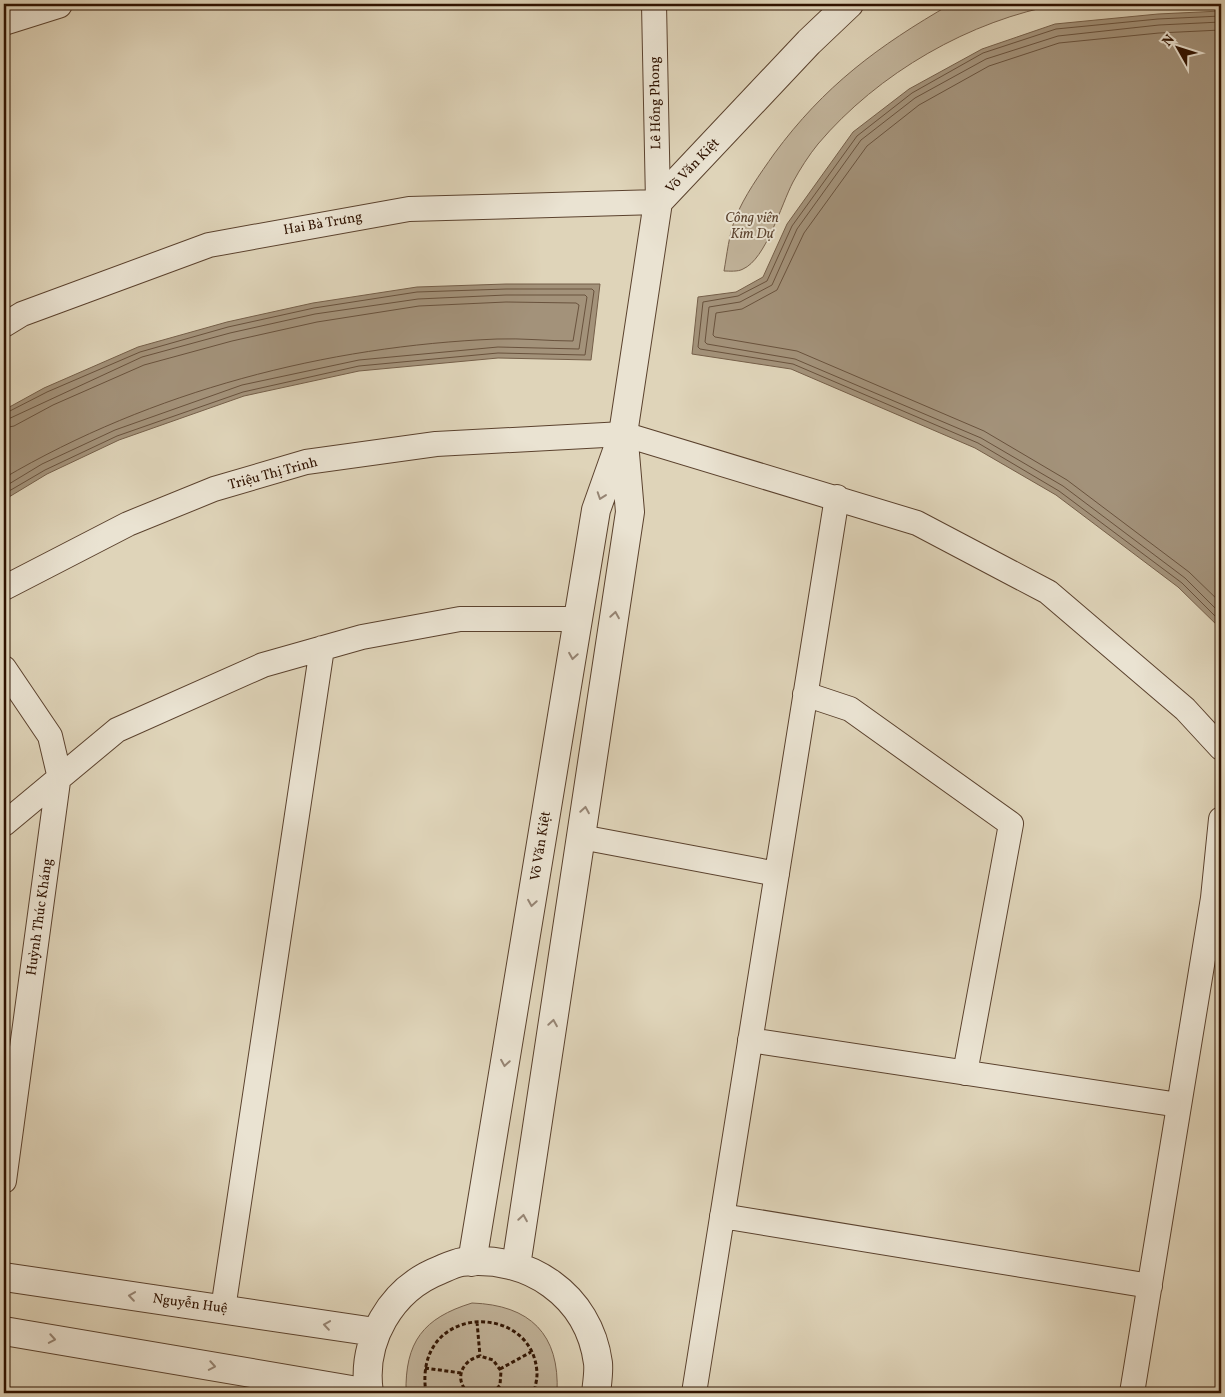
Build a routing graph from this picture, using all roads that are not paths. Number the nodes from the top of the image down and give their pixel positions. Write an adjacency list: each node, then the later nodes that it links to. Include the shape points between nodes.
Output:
1 (58, 4): 4 (street)
2 (654, 4): 5 (street, Lê Hồng Phong)
3 (849, 4): 5 (street, Võ Văn Kiệt)
4 (4, 20)
5 (658, 202): 6 (street, Hai Bà Trưng, via 408,209 209,246 22,314); 7 (street, Võ Văn Kiệt)
6 (4, 325)
7 (623, 434): 8 (street, Triệu Thị Trinh); 9 (street, Triệu Thị Trinh, via 436,444 306,462 214,489 128,524); 10 (street, Võ Văn Kiệt, one-way to 10, via 596,510); 18 (street, Võ Văn Kiệt, one-way to 7, via 630,512)
8 (837, 497): 13 (street); 14 (street, Triệu Thị Trinh, via 917,523 1048,592 1185,709)
9 (4, 588)
10 (579, 619): 11 (street, via 460,619 362,637); 25 (street, Võ Văn Kiệt, one-way to 25)
11 (322, 648): 15 (street, via 263,665 116,730); 29 (street)
12 (4, 668): 15 (street, Huỳnh Thúc Kháng, via 50,736)
13 (806, 694): 19 (street); 21 (street, via 850,709 1011,824)
14 (1221, 748)
15 (59, 778): 17 (street); 23 (street, Huỳnh Thúc Kháng)
16 (1221, 819): 22 (street, via 1213,898)
17 (4, 824)
18 (581, 837): 19 (street); 26 (street, Võ Văn Kiệt, one-way to 18)
19 (777, 874): 20 (street)
20 (750, 1040): 21 (street); 24 (street)
21 (965, 1073): 22 (street)
22 (1179, 1105): 28 (street)
23 (4, 1181)
24 (722, 1216): 28 (street); 34 (street)
25 (472, 1262): 26 (street, via 499,1261); 31 (street, via 460,1262 423,1276 393,1302)
26 (516, 1266): 33 (street, via 536,1273 567,1296 588,1327 598,1364)
27 (4, 1277): 29 (street, Nguyễn Huệ, one-way to 27)
28 (1150, 1286): 35 (street)
29 (223, 1309): 31 (street, Nguyễn Huệ, one-way to 29)
30 (4, 1331): 32 (street, one-way to 32)
31 (375, 1332): 32 (street, via 366,1374)
32 (369, 1393)
33 (596, 1393)
34 (694, 1393)
35 (1132, 1393)

